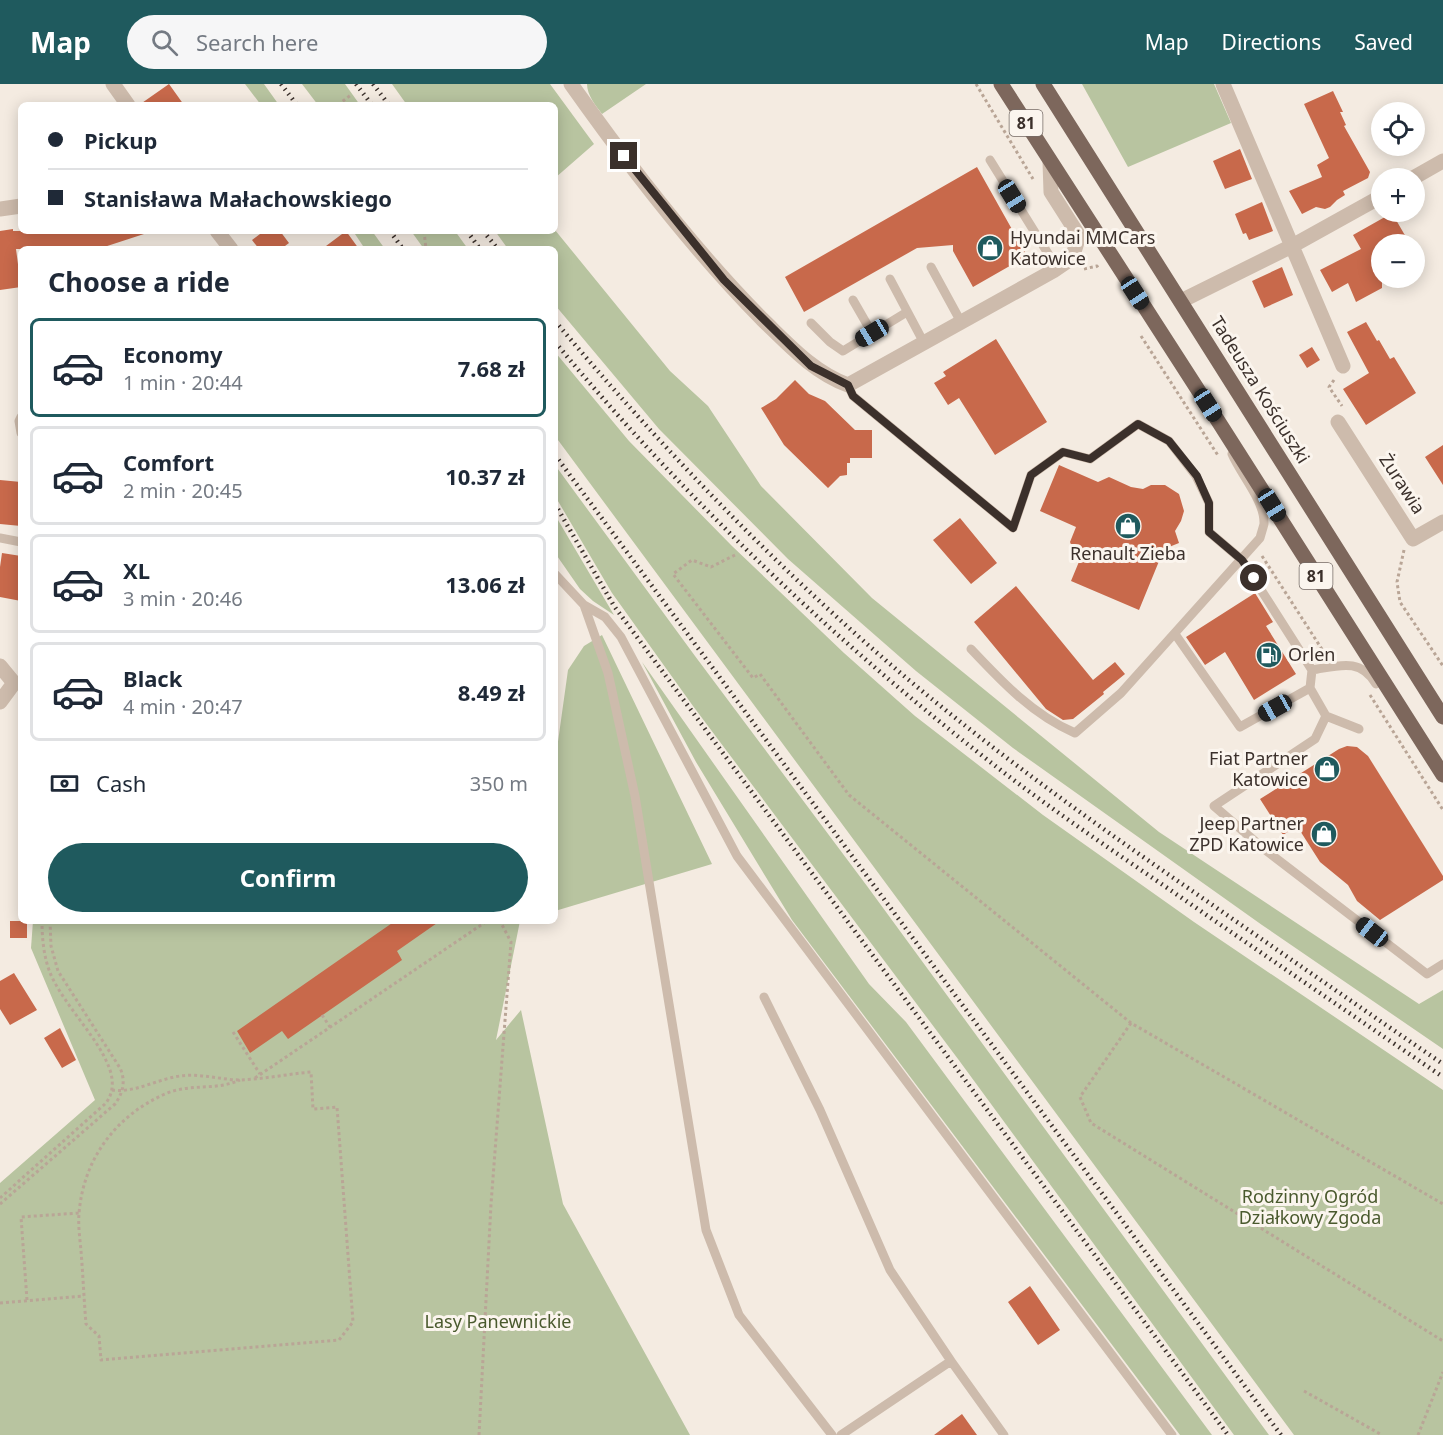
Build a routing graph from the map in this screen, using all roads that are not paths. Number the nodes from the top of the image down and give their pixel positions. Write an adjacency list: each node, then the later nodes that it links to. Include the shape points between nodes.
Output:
1 (113, 84): 6 (street)
2 (571, 84): 28 (street, via 724,280 811,366)
3 (1001, 84): 9 (main road, 81)
4 (1042, 84): 21 (main road, Tadeusza Kościuszki / 81)
5 (1223, 84): 16 (street)
6 (126, 102)
7 (990, 160): 18 (lane)
8 (1443, 161): 10 (street)
9 (1050, 162): 18 (street, via 1051,192 1079,236 1072,258); 30 (main road, 81)
10 (1425, 171)
11 (1371, 202): 16 (street)
12 (18, 206): 13 (street)
13 (0, 209)
14 (219, 234): 15 (street)
15 (229, 246)
16 (1292, 246): 21 (street); 27 (street)
17 (931, 267): 24 (lane)
18 (1057, 268): 24 (street)
19 (890, 279): 22 (lane)
20 (853, 300): 25 (lane)
21 (1181, 301): 45 (main road, Tadeusza Kościuszki / 81)
22 (907, 312): 25 (lane); 26 (lane)
23 (811, 322): 25 (lane, via 843,351)
24 (962, 322): 26 (street)
25 (872, 333)
26 (924, 343): 28 (street)
27 (1343, 366)
28 (848, 385): 34 (lane, via 853,396 1013,528 1031,475 1063,452 1090,459 1138,424 1169,441 1197,476 1209,503 1209,532)
29 (1338, 422): 31 (street, Żurawia, via 1413,539)
30 (1220, 424): 34 (lane, via 1238,468 1260,503 1264,523 1260,538); 46 (main road, 81)
31 (1443, 522)
32 (0, 538): 33 (lane)
33 (18, 541)
34 (1242, 560): 37 (lane); 40 (lane)
35 (558, 577): 36 (lane)
36 (584, 605): 52 (lane, via 608,673 635,796 706,1230 740,1315); 55 (lane, via 604,617 621,637 737,856)
37 (1175, 634): 38 (lane, via 1121,693 1075,733 1029,706); 42 (lane, via 1240,728)
38 (971, 649)
39 (0, 666): 41 (street)
40 (1312, 670): 42 (lane); 46 (lane, via 1359,666 1370,674)
41 (17, 678): 43 (street)
42 (1310, 688): 44 (lane)
43 (0, 702)
44 (1326, 716): 47 (lane); 49 (lane, via 1315,739 1214,806 1427,974)
45 (1443, 717)
46 (1412, 728): 48 (main road, 81)
47 (1359, 729)
48 (1443, 775)
49 (1443, 964)
50 (764, 997): 51 (lane, via 820,1110 890,1270)
51 (951, 1361): 53 (lane); 54 (lane)
52 (832, 1435)
53 (841, 1435)
54 (1004, 1435)
55 (1172, 1435)

